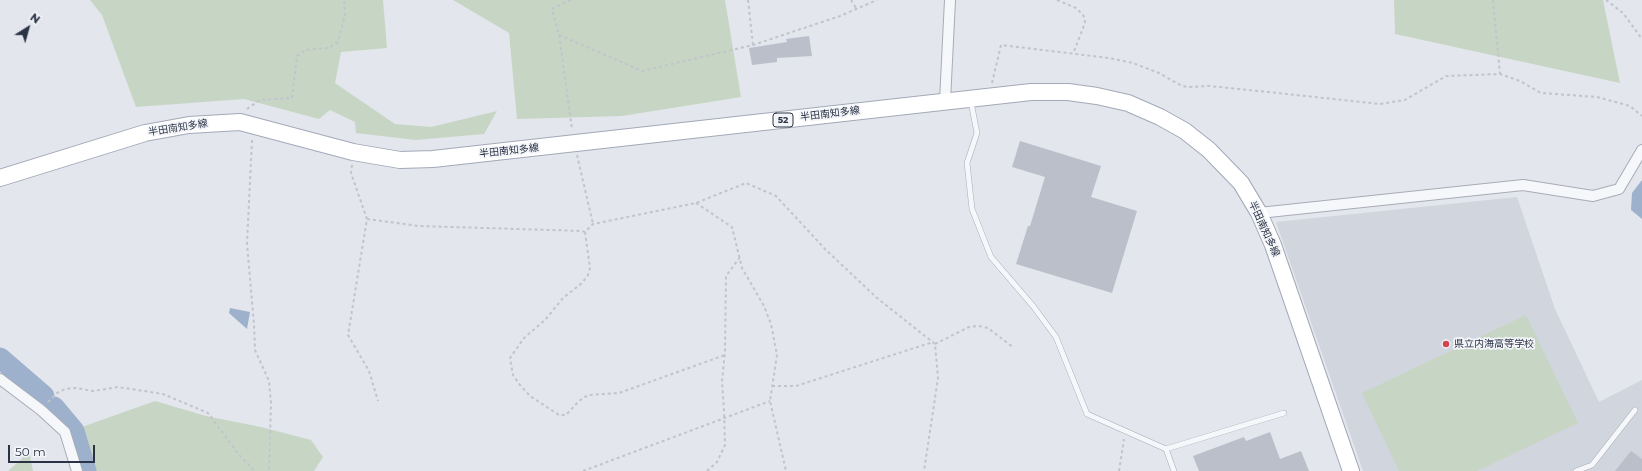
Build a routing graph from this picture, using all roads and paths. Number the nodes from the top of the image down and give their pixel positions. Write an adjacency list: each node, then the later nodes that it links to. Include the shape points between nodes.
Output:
1 (344, 0): 20 (path, via 345,15 338,42 329,48 305,50 297,56 292,98 260,100 244,110)
2 (571, 0): 11 (path, via 552,9)
3 (748, 0): 13 (path)
4 (851, 0): 10 (path)
5 (877, 0): 10 (path)
6 (950, 0): 18 (street)
7 (1057, 0): 14 (path, via 1076,8 1085,19)
8 (1492, 0): 15 (path)
9 (1606, 0): 12 (path, via 1623,13)
10 (856, 8): 13 (path, via 840,16)
11 (559, 35): 13 (path, via 642,71); 21 (path)
12 (1642, 39)
13 (753, 45)
14 (1074, 54): 15 (path, via 1133,63 1188,87 1209,86 1380,104 1406,100 1446,76); 16 (path, via 1001,45)
15 (1500, 74): 19 (path, via 1520,81 1541,93 1597,97 1630,106)
16 (990, 96): 17 (main road, 半田南知多線 / 52); 26 (main road, 半田南知多線 / 52, via 1068,92 1128,103 1179,128 1209,150 1241,183)
17 (970, 99): 18 (main road, 半田南知多線 / 52); 43 (lane, via 977,133 967,163 972,209 991,257 1056,337 1087,414)
18 (946, 101): 21 (main road, 半田南知多線 / 52)
19 (1642, 116)
20 (247, 123): 23 (main road, 半田南知多線 / 52); 24 (main road, 半田南知多線 / 52, via 189,125 145,133); 47 (path, via 251,145 247,243 254,350 269,381 272,403)
21 (574, 144): 23 (main road, 半田南知多線 / 52, via 434,159 400,160); 28 (path)
22 (1642, 150): 26 (street, via 1619,189 1593,196 1523,185)
23 (353, 152): 27 (path, via 351,173)
24 (0, 178)
25 (696, 203): 28 (path); 30 (path, via 732,227); 31 (path, via 746,183 776,196 824,249 877,298)
26 (1259, 213): 54 (main road, 半田南知多線 / 52, via 1289,288)
27 (367, 219): 29 (path, via 418,226); 37 (path, via 348,335 369,371)
28 (593, 224): 29 (path)
29 (584, 232): 34 (path, via 590,268 588,275 524,338 510,358 514,375 530,396 559,415 566,415 588,395 619,393)
30 (740, 257): 34 (path, via 726,276); 36 (path, via 742,268 764,306 771,324 777,355)
31 (932, 340): 32 (path); 36 (path, via 930,343 796,386)
32 (935, 344): 33 (path, via 969,327 979,326 988,328); 51 (path, via 938,378)
33 (1014, 348)
34 (725, 355): 42 (path, via 722,381)
35 (0, 379): 39 (street)
36 (772, 386): 38 (path)
37 (378, 402)
38 (770, 402): 42 (path); 50 (path)
39 (41, 410): 45 (street, via 65,432); 46 (path, via 57,393 65,389 93,391 118,387 163,394 208,413 240,456)
40 (1635, 410): 55 (lane, via 1592,465)
41 (1284, 413): 44 (lane)
42 (724, 419): 48 (path); 49 (path, via 722,453)
43 (1126, 431): 44 (lane); 52 (path)
44 (1166, 449): 53 (lane)
45 (77, 471)
46 (255, 471)
47 (269, 471)
48 (583, 471)
49 (707, 471)
50 (786, 471)
51 (924, 471)
52 (1119, 471)
53 (1174, 471)
54 (1351, 471)
55 (1576, 471)

